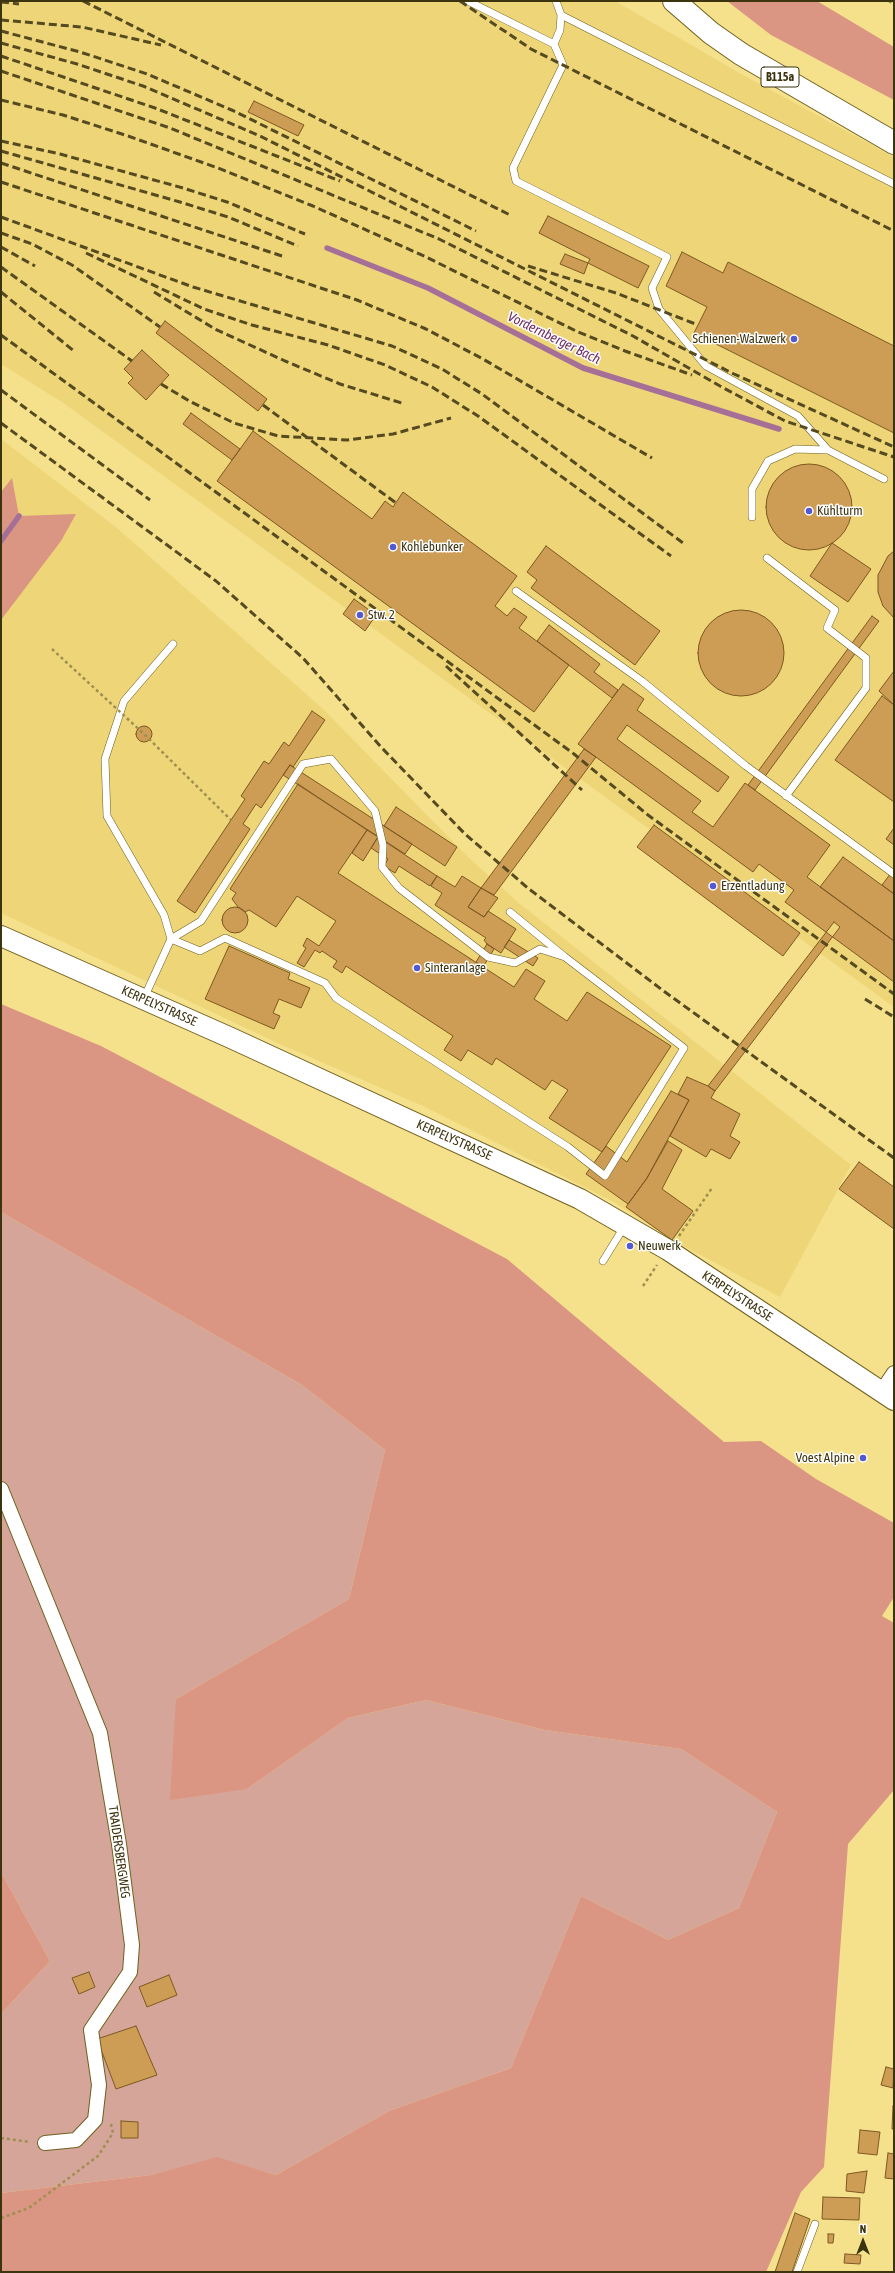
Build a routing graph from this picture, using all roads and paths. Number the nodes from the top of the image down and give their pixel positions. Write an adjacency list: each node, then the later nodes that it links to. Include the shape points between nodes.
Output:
1 (468, 1): 7 (lane)
2 (556, 1): 6 (lane)
3 (674, 1): 8 (main road, B115a, via 741,54)
4 (889, 1): 5 (path)
5 (894, 5)
6 (561, 15): 7 (lane, via 560,30); 9 (lane)
7 (554, 44): 10 (lane, via 563,66 513,168 516,181 667,257 652,288 659,309 706,366 798,416)
8 (894, 143)
9 (894, 184)
10 (828, 450): 11 (lane); 12 (lane, via 795,449 768,462 752,489)
11 (884, 479)
12 (752, 517)
13 (767, 558): 17 (lane, via 835,610 827,628 866,658 866,688)
14 (516, 591): 17 (lane, via 642,682)
15 (173, 644): 22 (lane, via 124,701 105,759 107,816 164,915)
16 (52, 649): 18 (path, bridge, via 144,734)
17 (786, 796): 19 (lane)
18 (231, 820)
19 (894, 874)
20 (510, 912): 23 (lane)
21 (1, 936): 24 (main road, KERPELYSTRASSE)
22 (171, 939): 23 (lane, via 201,921 303,764 331,759 375,811 383,845 382,867 400,888 488,957 515,963 540,949); 23 (lane, via 200,950 225,938 324,983 336,998 568,1147 604,1176 684,1048); 24 (lane)
23 (565, 957)
24 (143, 1000): 25 (main road, KERPELYSTRASSE, via 488,1155)
25 (626, 1224): 27 (lane); 30 (main road, KERPELYSTRASSE)
26 (653, 1260): 28 (path)
27 (603, 1261)
28 (659, 1264)
29 (894, 1373): 30 (street, KERPELYSTRASSE)
30 (888, 1395)
31 (1, 1489): 34 (street, TRAIDERSBERGWEG, via 100,1733 120,1844 127,1920 132,1945 130,1972 91,2030 99,2085 95,2120 76,2140)
32 (109, 2119): 35 (path, via 113,2133 98,2156 29,2208)
33 (1, 2138): 34 (path)
34 (45, 2143)
35 (1, 2218)
36 (815, 2224): 37 (lane)
37 (797, 2272)

